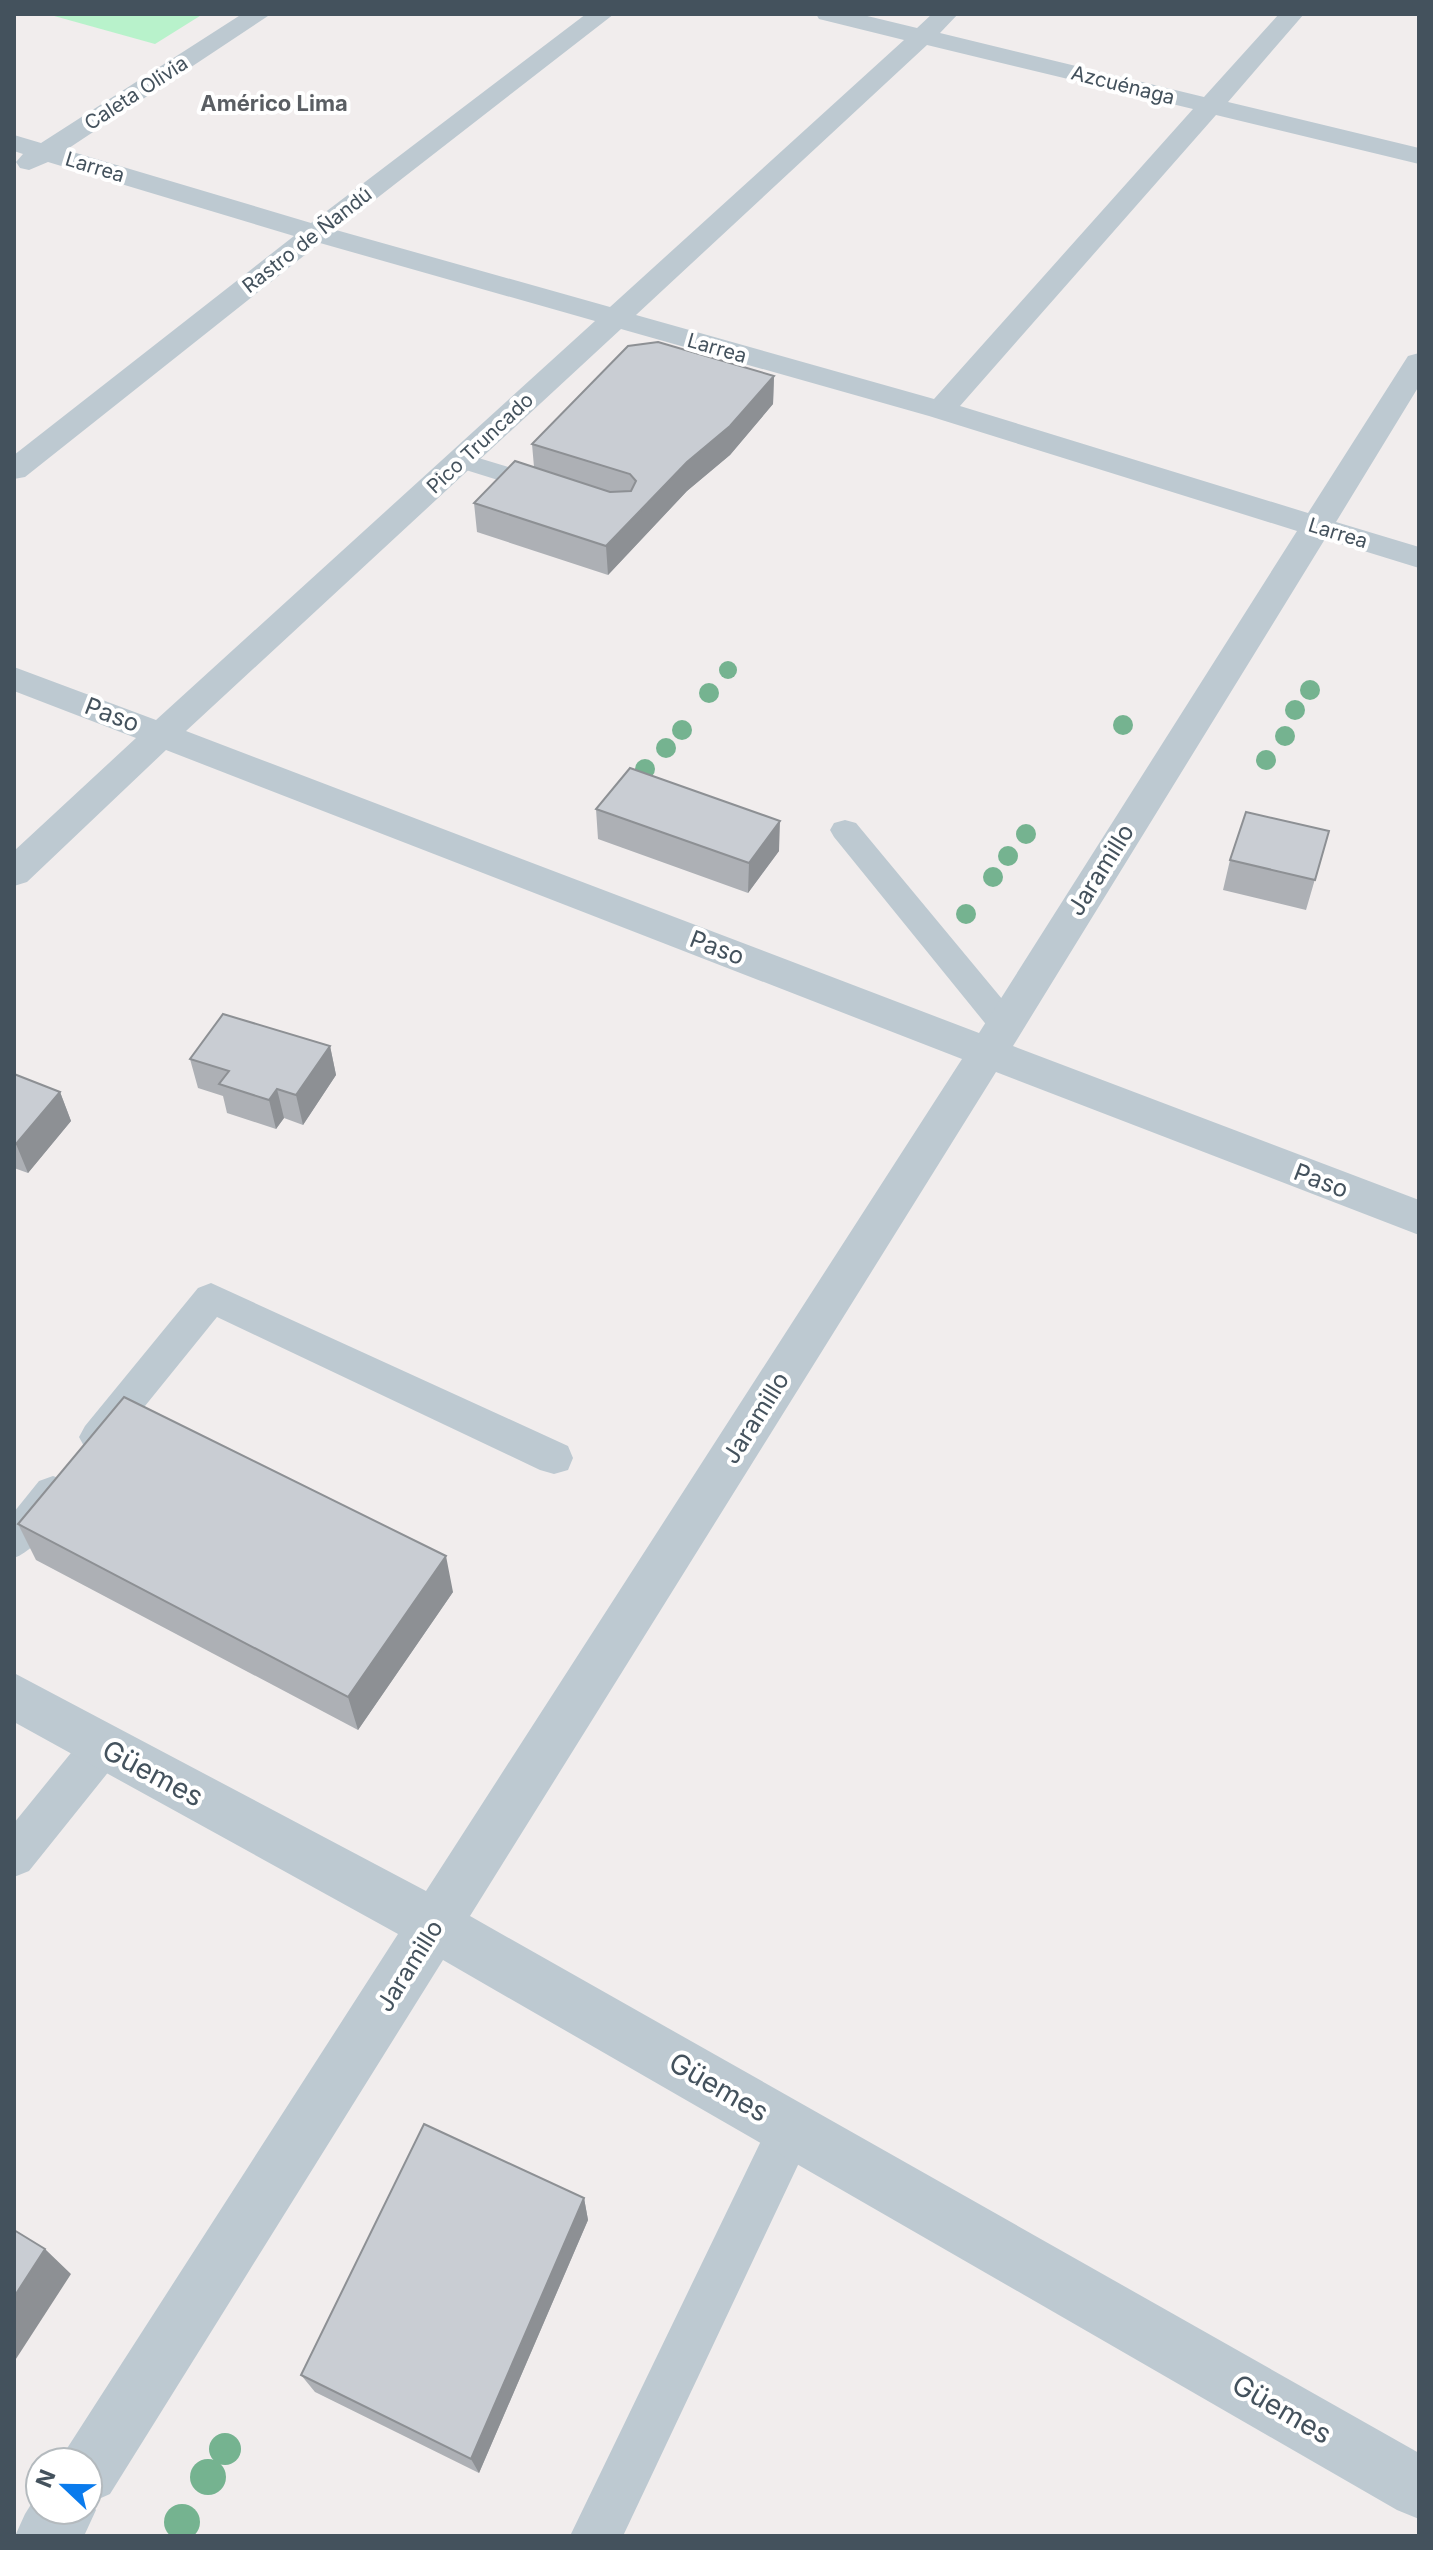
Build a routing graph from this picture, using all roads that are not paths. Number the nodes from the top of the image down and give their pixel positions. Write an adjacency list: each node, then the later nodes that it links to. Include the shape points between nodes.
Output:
1 (259, 14): 9 (street, Caleta Olivia)
2 (602, 14): 12 (street, Rastro de Ñandú)
3 (828, 14): 6 (street, Azcuénaga)
4 (946, 14): 6 (street, Pico Truncado)
5 (1292, 14): 7 (street)
6 (923, 36): 7 (street, Azcuénaga); 13 (street, Pico Truncado)
7 (1208, 106): 10 (street, Azcuénaga); 15 (street)
8 (14, 143): 9 (street, Larrea)
9 (45, 152): 11 (street, Caleta Olivia); 12 (street, Larrea)
10 (1419, 156)
11 (14, 173)
12 (315, 233): 13 (street, Larrea); 17 (street, Rastro de Ñandú)
13 (615, 319): 15 (street, Larrea); 16 (street, Pico Truncado)
14 (1419, 362): 19 (street, Jaramillo)
15 (940, 410): 19 (street, Larrea)
16 (462, 461): 18 (lane); 22 (street, Pico Truncado)
17 (14, 470)
18 (578, 498)
19 (1316, 527): 20 (street, Larrea); 25 (street, Jaramillo)
20 (1419, 558)
21 (14, 678): 22 (street, Paso)
22 (161, 733): 24 (street, Pico Truncado); 25 (street, Paso)
23 (845, 830): 25 (lane)
24 (14, 873)
25 (996, 1039): 26 (street, Paso); 32 (street, Jaramillo)
26 (1419, 1218)
27 (554, 1458): 28 (lane, via 211,1298)
28 (14, 1541)
29 (14, 1696): 30 (street, Güemes)
30 (103, 1746): 31 (lane); 32 (street, Güemes)
31 (14, 1856)
32 (436, 1926): 33 (street, Güemes); 34 (street, Jaramillo)
33 (792, 2129): 35 (street, Güemes); 36 (lane)
34 (104, 2447)
35 (1419, 2488)
36 (596, 2536)

